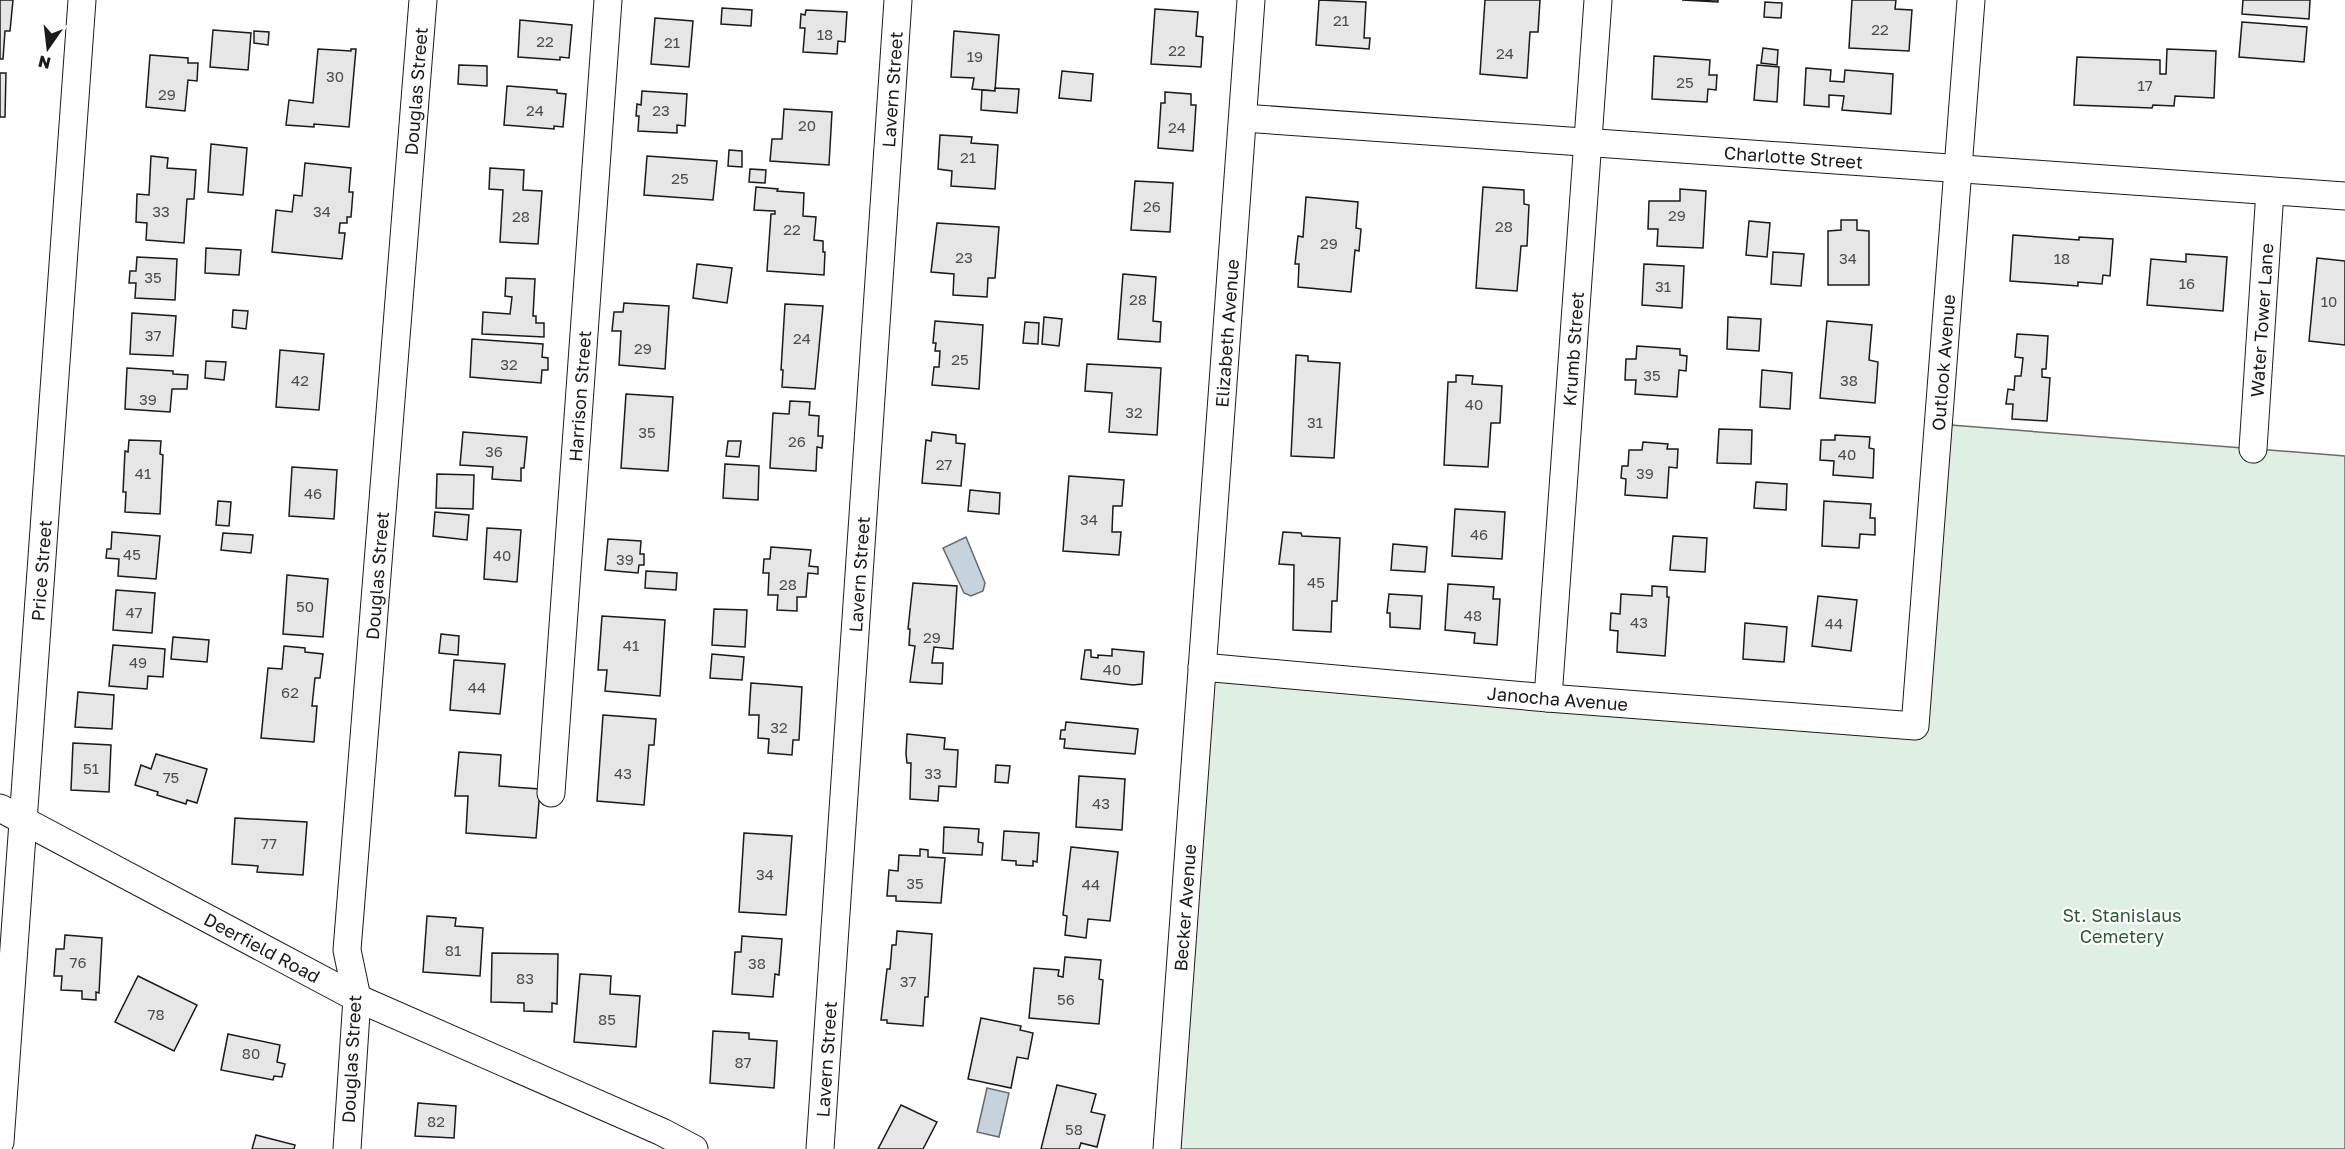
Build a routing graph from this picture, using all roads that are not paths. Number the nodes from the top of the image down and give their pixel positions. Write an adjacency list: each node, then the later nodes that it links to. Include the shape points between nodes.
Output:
1 (82, 0): 18 (street, Price Street)
2 (423, 0): 19 (street, Douglas Street, via 347,950)
3 (608, 0): 17 (street, Harrison Street)
4 (898, 0): 23 (street, Lavern Street)
5 (1251, 0): 8 (street, Elizabeth Avenue)
6 (1598, 0): 9 (street, Krumb Street)
7 (1971, 0): 10 (street, Outlook Avenue)
8 (1243, 118): 9 (street, Charlotte Street); 14 (street, Elizabeth Avenue)
9 (1589, 142): 10 (street, Charlotte Street); 15 (street, Krumb Street)
10 (1958, 169): 11 (street, Charlotte Street); 16 (street, Outlook Avenue)
11 (2270, 191): 12 (street, Charlotte Street); 13 (street, Water Tower Lane)
12 (2345, 196)
13 (2253, 449)
14 (1202, 667): 15 (street, Janocha Avenue); 24 (street, Becker Avenue)
15 (1548, 698): 16 (street, Janocha Avenue)
16 (1915, 726)
17 (551, 793)
18 (12, 814): 19 (street, Deerfield Road); 20 (street, Price Street)
19 (357, 998): 21 (street, Douglas Street); 22 (street, Deerfield Road)
20 (0, 1142)
21 (346, 1149)
22 (694, 1149)
23 (820, 1149)
24 (1167, 1149)

